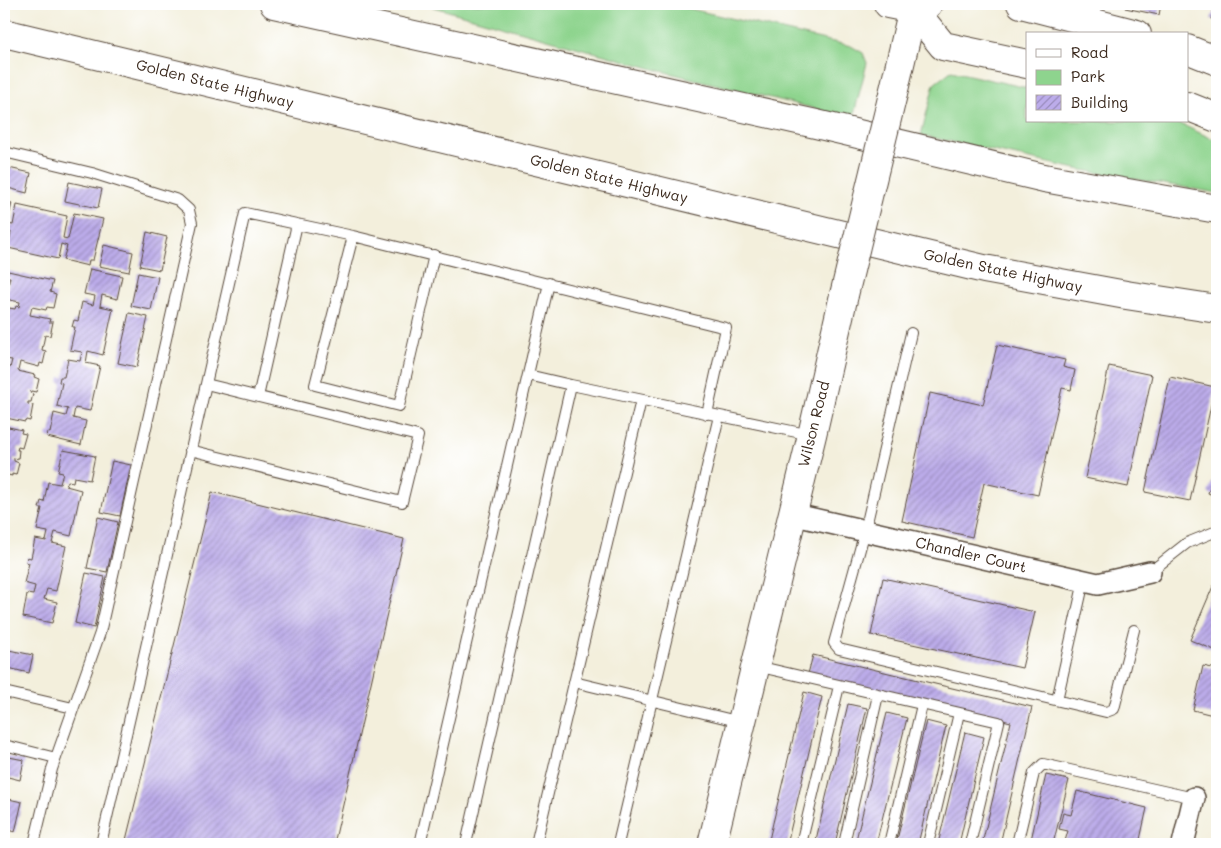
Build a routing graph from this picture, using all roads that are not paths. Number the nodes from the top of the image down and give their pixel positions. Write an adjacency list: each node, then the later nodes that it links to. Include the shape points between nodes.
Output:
1 (274, 4): 12 (main road, via 1044,178)
2 (1021, 4): 4 (main road, via 1086,16)
3 (911, 5): 8 (main road, via 943,46); 26 (main road, Wilson Road, bridge)
4 (1131, 32)
5 (6, 34): 17 (main road, Golden State Highway, via 984,269)
6 (1188, 49): 7 (main road)
7 (1217, 61)
8 (1026, 64)
9 (1188, 106): 10 (main road)
10 (1217, 118)
11 (4, 152): 42 (lane, via 92,173 178,200 189,210 192,223 100,633)
12 (1217, 209)
13 (297, 224): 14 (lane); 20 (lane, via 244,213); 22 (lane)
14 (353, 236): 15 (lane); 15 (lane, via 315,385 399,406)
15 (434, 256): 16 (lane)
16 (549, 283): 19 (lane); 24 (lane, via 726,328)
17 (1217, 309)
18 (911, 333): 29 (lane)
19 (528, 375): 21 (lane); 50 (lane)
20 (206, 384): 22 (lane); 27 (lane)
21 (571, 385): 23 (lane); 51 (lane)
22 (258, 397): 27 (lane, via 418,436 402,502)
23 (640, 400): 24 (lane); 35 (lane)
24 (707, 414): 25 (lane)
25 (719, 416): 26 (lane); 39 (lane)
26 (812, 435): 28 (main road, Wilson Road)
27 (190, 450): 49 (lane)
28 (791, 514): 29 (street, Chandler Court); 34 (main road, Wilson Road)
29 (865, 531): 32 (street, Chandler Court); 40 (lane, via 834,643 840,649)
30 (1217, 531): 31 (lane, via 1187,543)
31 (1150, 572): 32 (street, Chandler Court, via 1098,584)
32 (1084, 581): 40 (lane)
33 (1134, 630): 40 (lane, via 1114,709 1106,712)
34 (755, 666): 36 (lane); 44 (main road, Wilson Road)
35 (574, 682): 39 (lane); 52 (lane)
36 (839, 686): 38 (lane); 55 (lane)
37 (4, 692): 42 (lane)
38 (878, 695): 41 (lane); 56 (lane)
39 (652, 700): 44 (lane); 53 (lane)
40 (1057, 700)
41 (922, 705): 43 (lane); 57 (lane)
42 (73, 708): 46 (lane)
43 (959, 713): 58 (lane); 59 (lane, via 999,722)
44 (741, 722): 54 (main road, Wilson Road)
45 (4, 745): 46 (lane)
46 (56, 758): 48 (lane)
47 (1194, 798): 60 (lane, via 1043,764 1034,774); 61 (street)
48 (34, 844)
49 (101, 844)
50 (420, 844)
51 (466, 844)
52 (536, 844)
53 (618, 844)
54 (712, 844)
55 (801, 844)
56 (844, 844)
57 (889, 844)
58 (928, 844)
59 (970, 844)
60 (1017, 844)
61 (1183, 844)

